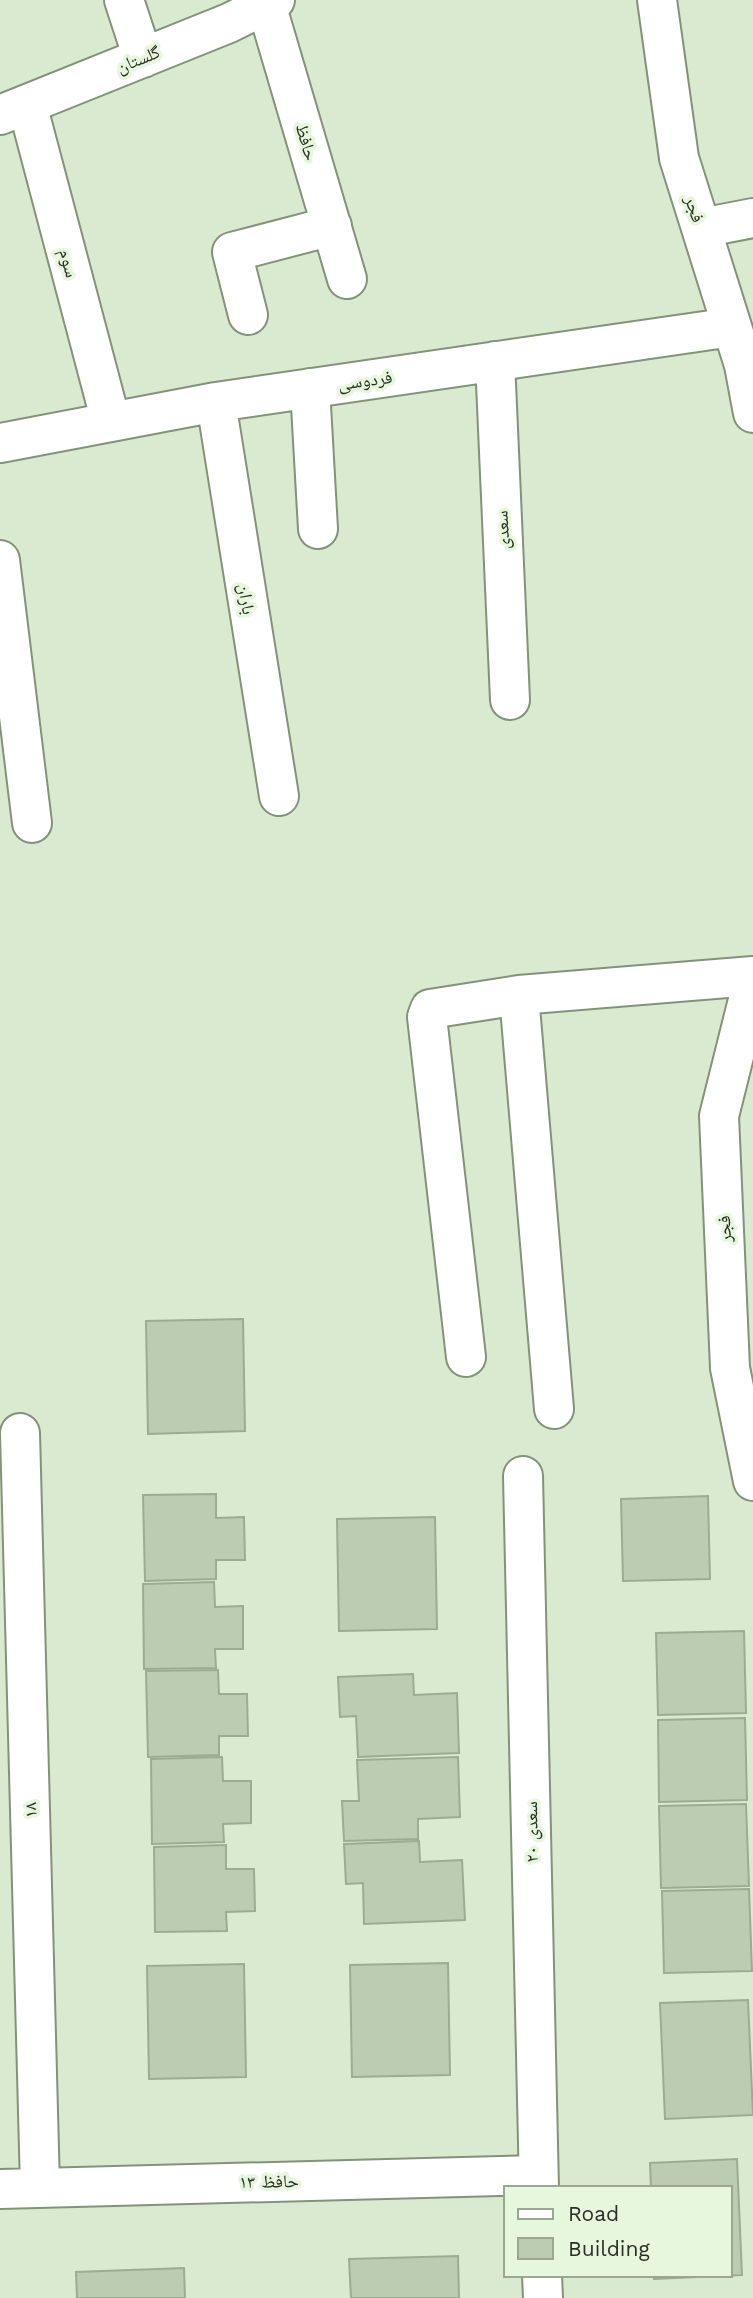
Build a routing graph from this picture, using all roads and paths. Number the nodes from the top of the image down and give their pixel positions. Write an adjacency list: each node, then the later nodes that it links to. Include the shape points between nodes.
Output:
1 (124, 0): 4 (street)
2 (657, 0): 8 (street, فجر, via 679,158)
3 (271, 2): 4 (street, گلستان); 7 (street, حافظ)
4 (143, 58): 5 (street, گلستان)
5 (13, 109): 17 (street, سوم)
6 (753, 218): 8 (street)
7 (332, 226): 9 (street, حافظ); 10 (street, via 232,252)
8 (701, 228): 11 (street, فجر)
9 (347, 279)
10 (248, 314)
11 (732, 327): 12 (street, فردوسی); 13 (street, فجر)
12 (495, 361): 14 (street, فردوسی); 21 (street, سعدی)
13 (748, 365): 16 (street, فجر)
14 (310, 388): 15 (street, فردوسی); 19 (street)
15 (216, 402): 17 (street, فردوسی); 22 (street, باران)
16 (753, 413)
17 (111, 422): 18 (street, فردوسی)
18 (0, 443)
19 (318, 529)
20 (0, 560): 23 (street)
21 (510, 700)
22 (278, 796)
23 (32, 823)
24 (753, 978): 25 (street); 30 (street, فجر, via 719,1116 730,1368)
25 (519, 995): 26 (street, via 442,1006 430,1009 427,1017); 27 (street)
26 (467, 1357)
27 (554, 1409)
28 (20, 1433): 32 (street, ۱۸)
29 (523, 1475): 31 (street, سعدی ۲۰)
30 (753, 1481)
31 (538, 2181): 32 (street, حافظ ۱۳)
32 (40, 2187): 33 (street, حافظ ۱۳)
33 (0, 2189)
34 (542, 2277): 35 (street)
35 (543, 2298)

